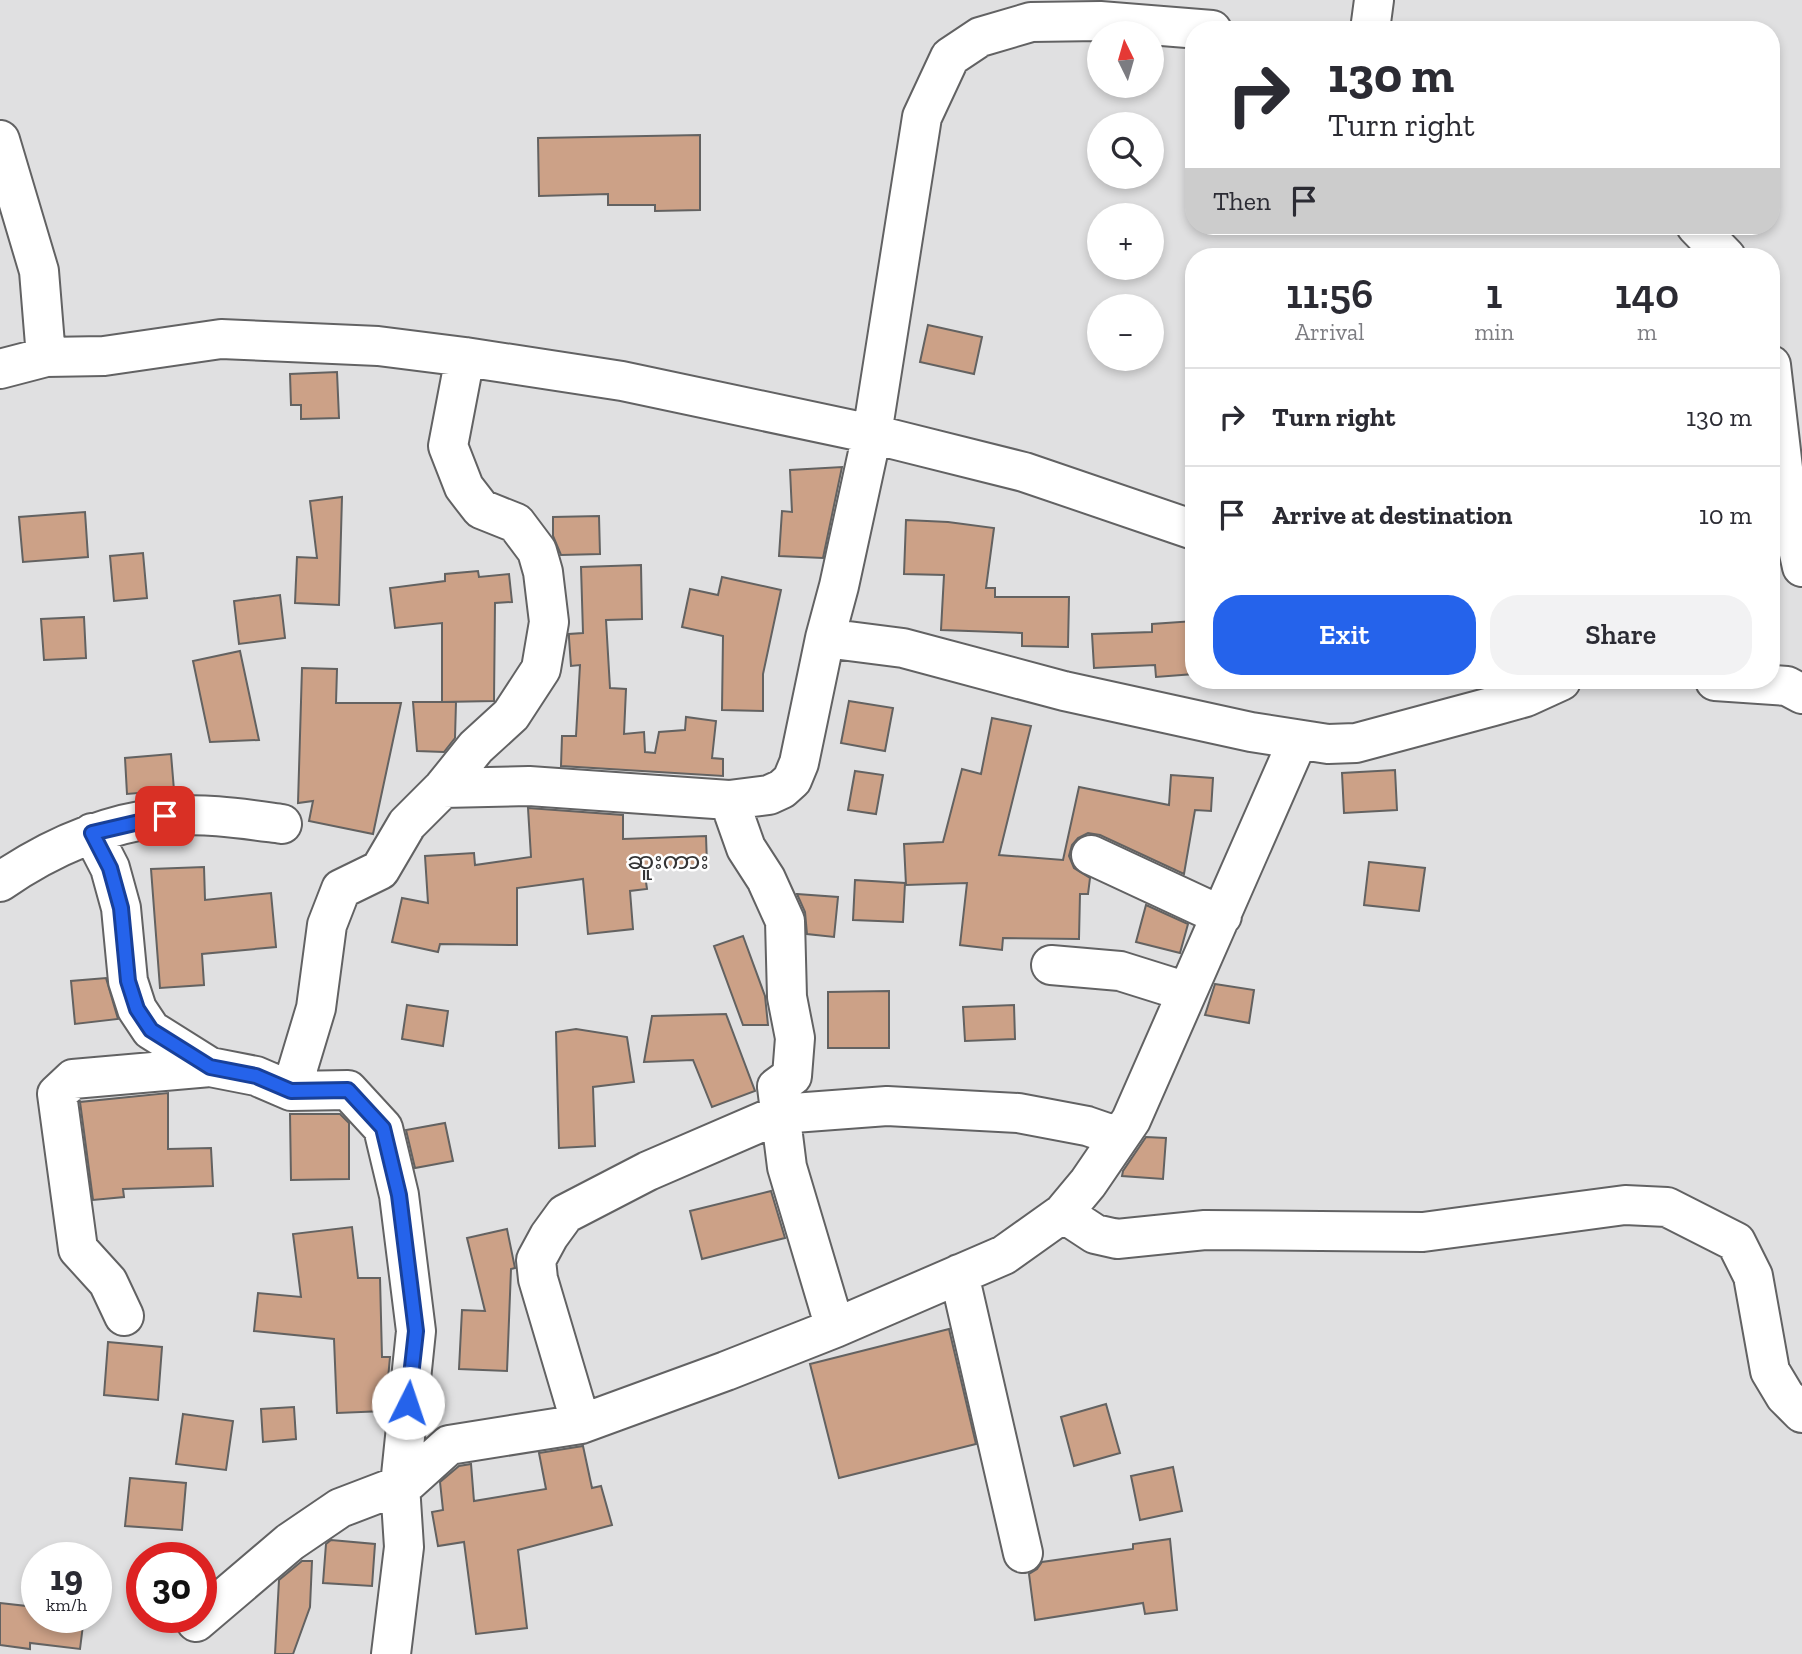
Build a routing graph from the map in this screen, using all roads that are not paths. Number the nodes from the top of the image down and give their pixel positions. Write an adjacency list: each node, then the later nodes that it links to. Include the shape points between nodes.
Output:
1 (1374, 0): 2 (street)
2 (1371, 21)
3 (1185, 28): 10 (street, via 1100,20 1031,22 981,37 950,57 922,117)
4 (0, 140): 8 (street, via 39,271)
5 (1705, 235): 6 (street)
6 (1717, 248)
7 (465, 356): 8 (street, via 378,346 221,339 104,356); 10 (street, via 622,381); 21 (street, via 448,446 464,487 481,509 516,523 537,551 549,622 541,669 511,715 476,747)
8 (46, 357): 9 (street)
9 (0, 369)
10 (872, 434): 14 (street, via 1024,472); 16 (street)
11 (1780, 442): 12 (street)
12 (1786, 494): 13 (street); 15 (street)
13 (1780, 522)
14 (1185, 527)
15 (1802, 567)
16 (825, 638): 20 (street, via 904,648 1064,691); 22 (street, via 792,780 769,795)
17 (1780, 686): 19 (street)
18 (1544, 689): 20 (street, via 1356,743)
19 (1802, 694)
20 (1298, 740): 27 (street)
21 (443, 788): 22 (street, via 529,786); 31 (street, via 407,824 380,870 341,889 327,925 316,1008)
22 (729, 800): 32 (street, via 747,848 785,921 787,997 795,1038 792,1076 777,1087)
23 (282, 824): 24 (street, via 165,816)
24 (92, 833): 26 (street, via 32,860); 30 (street, via 110,868 121,908 128,981 137,1009 151,1030)
25 (1091, 855): 27 (street)
26 (0, 882)
27 (1222, 916): 29 (street)
28 (1051, 965): 29 (street, via 1120,971)
29 (1187, 992): 33 (street, via 1131,1120)
30 (210, 1067): 31 (street, via 256,1076); 36 (street, via 73,1079 57,1094 78,1249 108,1282)
31 (291, 1091): 40 (street, via 348,1090 383,1128 399,1195 416,1331)
32 (780, 1114): 33 (street, via 887,1106 1018,1113); 37 (street, via 787,1167); 39 (street, via 648,1171 565,1214 548,1236 536,1260 538,1279)
33 (1119, 1137): 34 (street)
34 (1063, 1213): 35 (street, via 1003,1255); 38 (street, via 1094,1234 1117,1239 1205,1230 1423,1233 1625,1205 1667,1207 1736,1242 1753,1276 1770,1371)
35 (959, 1274): 37 (street); 41 (street)
36 (124, 1316)
37 (835, 1328): 39 (street)
38 (1802, 1413)
39 (581, 1424): 40 (street, via 449,1445)
40 (400, 1485): 42 (street, via 330,1514 289,1542); 43 (street, via 404,1547)
41 (1023, 1553)
42 (217, 1604)
43 (391, 1654)

